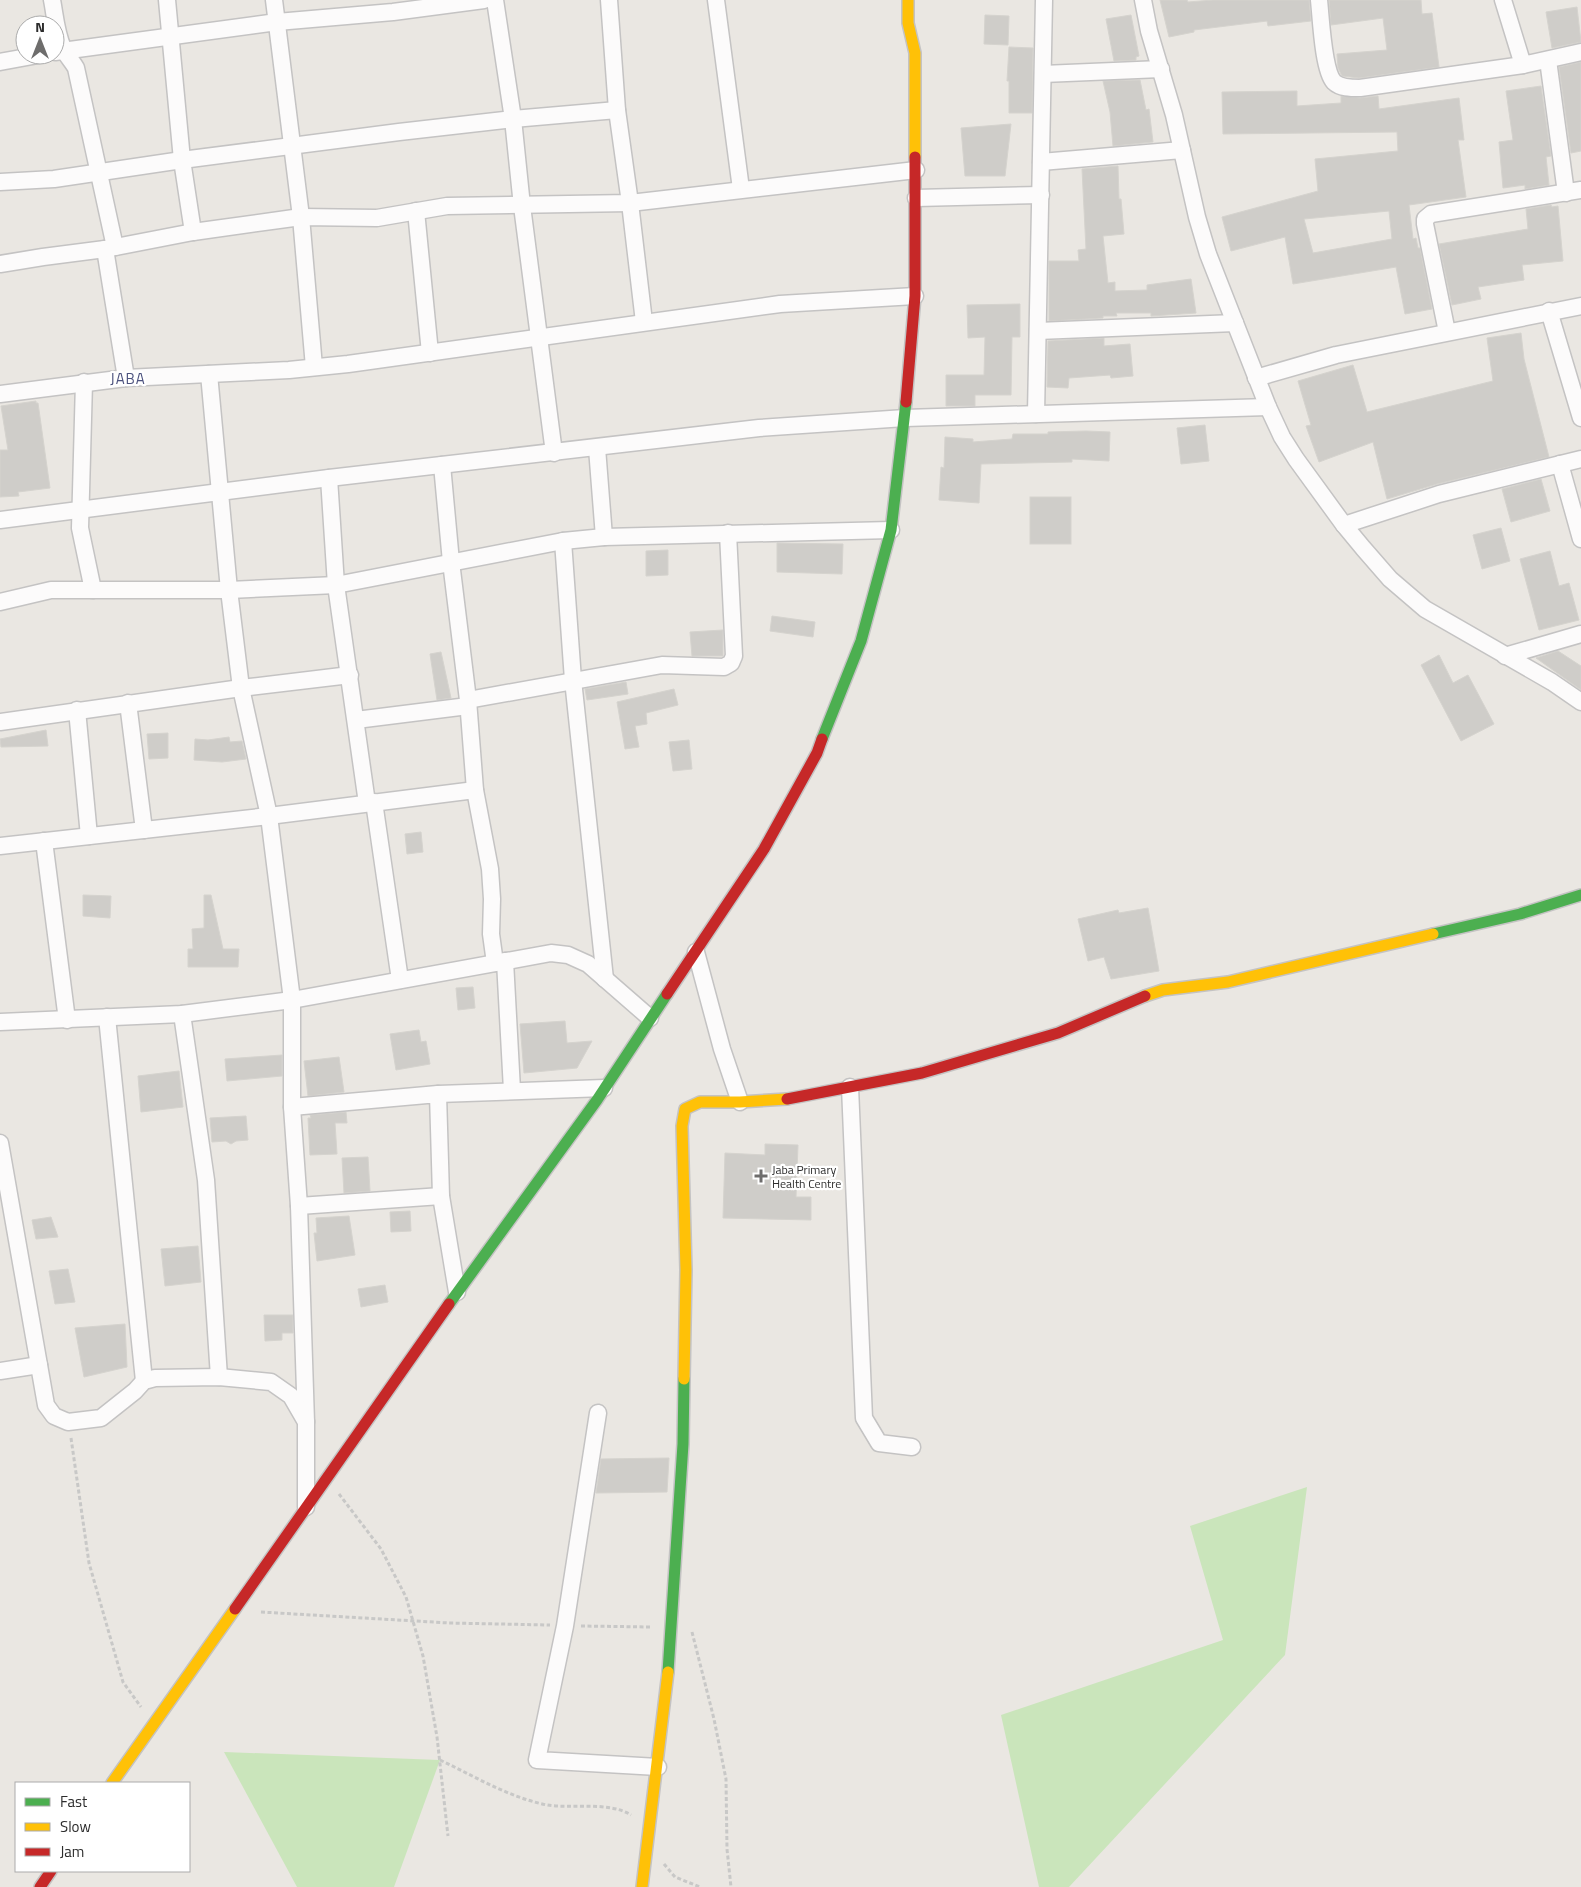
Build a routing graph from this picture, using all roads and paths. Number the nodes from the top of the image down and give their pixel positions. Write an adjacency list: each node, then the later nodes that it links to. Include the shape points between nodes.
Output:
1 (52, 0): 13 (street)
2 (167, 0): 16 (street)
3 (274, 0): 14 (street)
4 (484, 0): 14 (street)
5 (494, 0): 28 (street)
6 (609, 0): 27 (street)
7 (716, 0): 36 (street)
8 (908, 0): 19 (main road, via 908,23)
9 (1044, 0): 26 (street)
10 (1143, 0): 25 (street)
11 (1319, 0): 24 (street, via 1327,69 1334,82 1346,88)
12 (1503, 0): 24 (street)
13 (55, 15)
14 (276, 22): 16 (street); 29 (street)
15 (920, 29): 19 (main road)
16 (170, 36): 17 (street); 31 (street)
17 (65, 50)
18 (1581, 52): 22 (street)
19 (915, 53): 33 (main road)
20 (65, 55): 34 (street, via 76,68)
21 (15, 59): 23 (street)
22 (1548, 60): 24 (street); 37 (street)
23 (0, 62)
24 (1523, 65)
25 (1160, 69): 26 (street); 30 (street)
26 (1043, 74): 32 (street)
27 (617, 110): 28 (street); 40 (street)
28 (513, 119): 29 (street); 41 (street)
29 (292, 147): 31 (street); 43 (street)
30 (1182, 150): 32 (street); 51 (street, via 1208,254)
31 (182, 160): 34 (street); 44 (street)
32 (1041, 162): 38 (street)
33 (916, 170): 36 (street); 39 (main road)
34 (98, 174): 35 (street); 45 (street)
35 (0, 182)
36 (741, 189): 40 (street)
37 (1574, 192): 53 (street, via 1431,214 1425,219)
38 (1041, 196): 39 (street); 52 (street)
39 (916, 198): 47 (main road)
40 (630, 202): 41 (street); 50 (street)
41 (522, 206): 42 (street, via 447,206); 54 (street)
42 (416, 211): 43 (street, via 377,218); 55 (street)
43 (301, 218): 44 (street); 56 (street)
44 (193, 232): 45 (street)
45 (110, 248): 46 (street); 58 (street)
46 (0, 264)
47 (915, 296): 50 (street, via 780,304); 64 (main road)
48 (1581, 306): 49 (street)
49 (1549, 311): 53 (street); 65 (street)
50 (644, 322): 54 (street)
51 (1235, 323): 52 (street); 59 (street)
52 (1038, 331): 63 (street)
53 (1447, 332): 59 (street, via 1336,355)
54 (539, 336): 55 (street); 67 (street)
55 (430, 353): 56 (street)
56 (314, 367): 57 (street)
57 (210, 374): 58 (street); 72 (street)
58 (126, 378): 60 (street)
59 (1256, 378): 62 (street)
60 (84, 382): 61 (street); 73 (street)
61 (0, 394)
62 (1268, 407): 63 (street); 75 (street, via 1296,459)
63 (1036, 414): 64 (street)
64 (905, 418): 66 (street, via 759,428); 76 (main road)
65 (1581, 418)
66 (597, 448): 67 (street); 78 (street)
67 (554, 453): 70 (street)
68 (1581, 459): 69 (street)
69 (1560, 464): 75 (street, via 1439,494); 79 (street)
70 (442, 465): 71 (street); 81 (street)
71 (329, 478): 72 (street); 82 (street)
72 (220, 492): 73 (street); 84 (street)
73 (80, 510): 74 (street); 83 (street, via 80,528)
74 (0, 520)
75 (1344, 525): 87 (street, via 1390,579 1425,609)
76 (891, 530): 77 (street); 105 (main road, via 861,641 817,753 764,848)
77 (728, 534): 78 (street); 89 (street, via 734,656 731,663 724,667 662,666)
78 (604, 536): 80 (street)
79 (1581, 538)
80 (563, 541): 81 (street); 89 (street)
81 (451, 562): 82 (street); 93 (street)
82 (336, 585): 84 (street); 88 (street)
83 (93, 590): 84 (street); 85 (street, via 51,590)
84 (229, 590): 90 (street)
85 (0, 602)
86 (1581, 634): 87 (street)
87 (1505, 656): 91 (street)
88 (350, 675): 90 (street); 95 (street)
89 (573, 680): 93 (street); 107 (street)
90 (241, 688): 92 (street); 99 (street)
91 (1581, 702)
92 (128, 703): 94 (street); 100 (street)
93 (468, 703): 95 (street); 97 (street)
94 (77, 710): 96 (street); 101 (street)
95 (356, 720): 98 (street)
96 (0, 722)
97 (475, 790): 98 (street); 106 (street, via 490,869 491,934)
98 (370, 803): 99 (street); 108 (street)
99 (269, 816): 100 (street); 109 (street)
100 (144, 830): 101 (street)
101 (88, 836): 102 (street)
102 (44, 841): 103 (street); 113 (street)
103 (0, 846)
104 (1581, 895): 115 (main road, via 1520,914 1228,982 1163,990 1058,1033 922,1073)
105 (696, 952): 112 (main road); 119 (street)
106 (500, 962): 107 (street, via 550,953 568,954 588,964); 108 (street); 117 (street)
107 (605, 979): 112 (street)
108 (400, 980): 109 (street)
109 (292, 1000): 110 (street); 120 (street)
110 (182, 1014): 111 (street); 127 (street, via 206,1180)
111 (107, 1017): 113 (street); 128 (street)
112 (650, 1018): 116 (main road)
113 (67, 1020): 114 (street)
114 (0, 1022)
115 (850, 1087): 119 (main road, via 796,1098); 132 (street, via 864,1418 879,1443)
116 (604, 1088): 117 (street); 124 (main road)
117 (512, 1090): 118 (street)
118 (438, 1094): 120 (street); 122 (street)
119 (740, 1102): 135 (main road, via 700,1102 685,1109 682,1126 686,1270 684,1425)
120 (292, 1107): 123 (street)
121 (0, 1143): 125 (street)
122 (441, 1196): 123 (street); 124 (street)
123 (299, 1206): 131 (street)
124 (457, 1292): 133 (main road)
125 (39, 1365): 126 (street); 130 (street, via 46,1405 54,1416)
126 (0, 1371)
127 (219, 1377): 128 (street); 131 (street, via 270,1382 291,1396)
128 (144, 1381): 130 (street, via 101,1418)
129 (598, 1413): 138 (street)
130 (68, 1422): 140 (path, via 88,1563 122,1682)
131 (306, 1422): 134 (street)
132 (912, 1447)
133 (326, 1479): 134 (main road); 137 (path, via 381,1549 406,1597)
134 (306, 1507): 140 (main road)
135 (673, 1606): 139 (main road); 151 (path, via 690,1626 714,1720 726,1779 727,1849)
136 (261, 1612): 137 (path)
137 (413, 1621): 138 (path); 141 (path, via 423,1656)
138 (565, 1626): 139 (path); 142 (street, via 537,1760)
139 (672, 1628): 142 (main road)
140 (153, 1725): 143 (main road)
141 (440, 1760): 144 (path, via 503,1792 548,1805 624,1811); 145 (path)
142 (658, 1766): 144 (main road)
143 (113, 1782)
144 (650, 1828): 146 (main road)
145 (448, 1836)
146 (648, 1841): 149 (main road); 150 (path, via 675,1877)
147 (50, 1872): 148 (main road)
148 (40, 1887)
149 (642, 1887)
150 (700, 1887)
151 (732, 1887)

